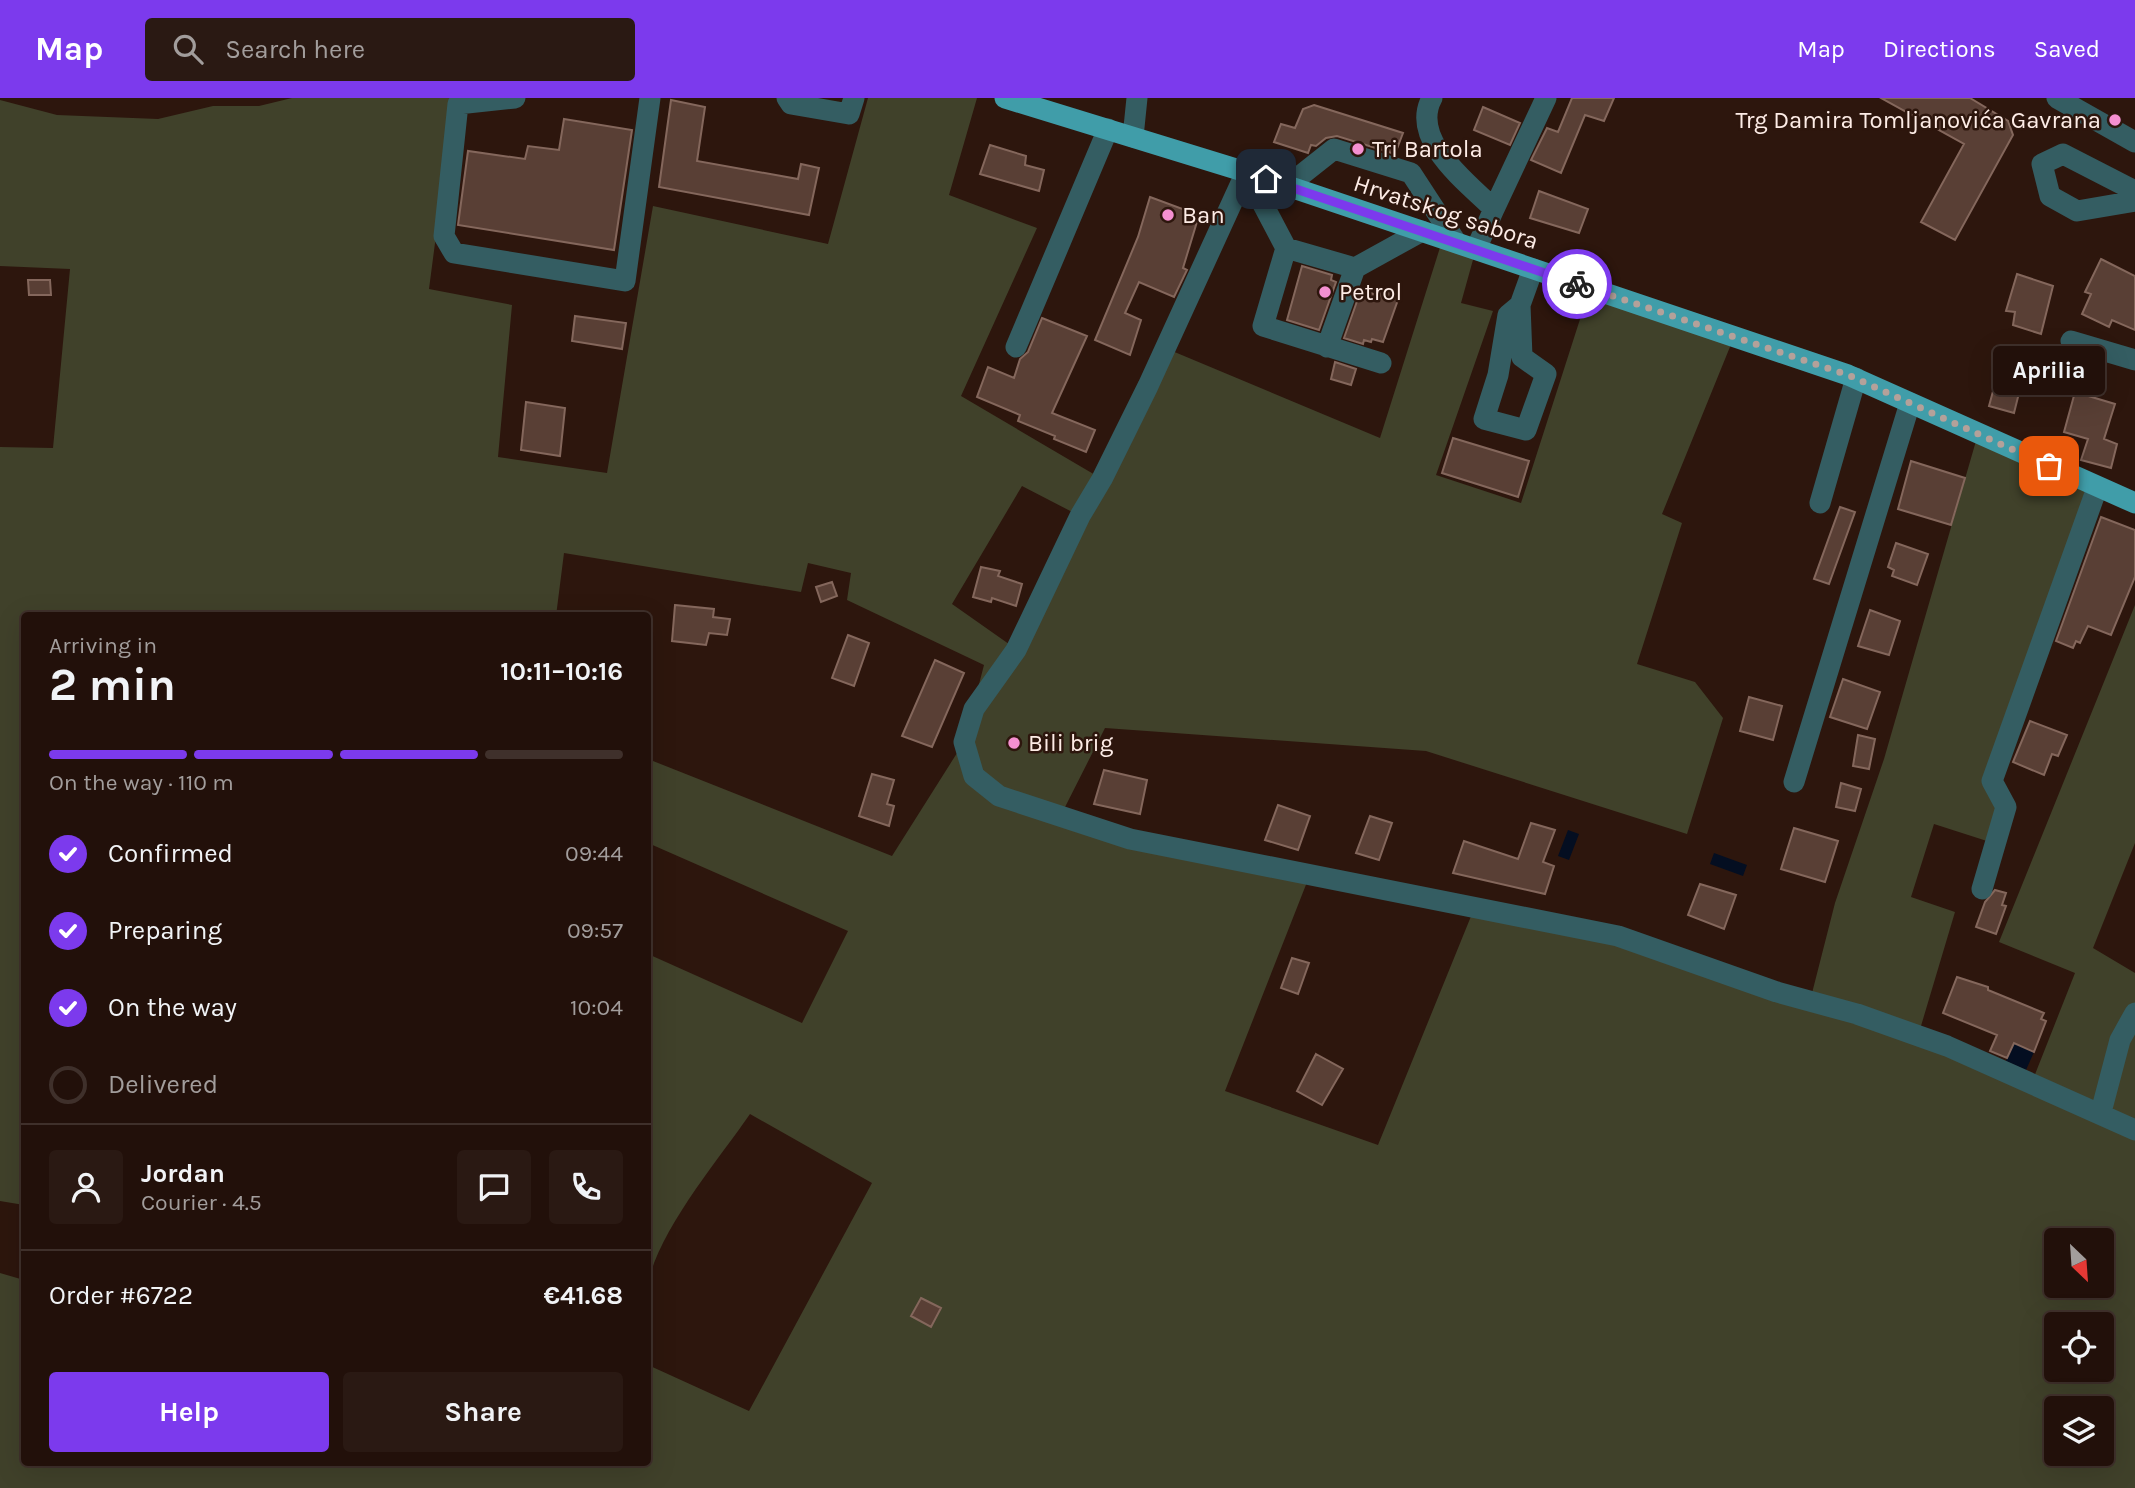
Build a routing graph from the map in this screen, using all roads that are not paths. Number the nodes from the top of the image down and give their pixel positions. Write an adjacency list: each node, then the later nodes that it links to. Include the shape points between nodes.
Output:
1 (515, 98): 2 (street, via 458,104 444,236 454,253 625,281)
2 (650, 98)
3 (787, 98): 4 (street, via 792,104 849,114)
4 (854, 98)
5 (1005, 98): 10 (main road, Hrvatskog sabora)
6 (1137, 98): 11 (street)
7 (1432, 98): 17 (street, via 1429,135 1449,164)
8 (1546, 98): 17 (street)
9 (2057, 98): 12 (street)
10 (1108, 129): 11 (main road, Hrvatskog sabora); 26 (street)
11 (1133, 137): 13 (main road, Hrvatskog sabora)
12 (2135, 142)
13 (1246, 172): 14 (main road, Hrvatskog sabora); 20 (street); 38 (street, via 1148,386 1016,650 974,709 964,742 974,776 999,796 1130,839 1618,936 1947,1046)
14 (1286, 187): 18 (main road, Hrvatskog sabora); 19 (street, via 1334,149 1410,173)
15 (2135, 191): 16 (street, via 2063,154 2042,164 2050,196 2077,211)
16 (2135, 201)
17 (1494, 209): 21 (street)
18 (1422, 231): 19 (main road, Hrvatskog sabora); 22 (street)
19 (1456, 242): 21 (main road, Hrvatskog sabora)
20 (1286, 248): 22 (street); 27 (street, via 1264,326)
21 (1476, 249): 23 (main road, Hrvatskog sabora)
22 (1355, 268): 27 (street)
23 (1533, 268): 24 (street); 30 (main road, Hrvatskog sabora)
24 (1520, 305): 24 (street, via 1508,315 1484,419 1527,430 1546,374 1522,357)
25 (2071, 341): 28 (street)
26 (1016, 347)
27 (1327, 347): 29 (street)
28 (2135, 360)
29 (1381, 363)
30 (1856, 378): 31 (main road, Hrvatskog sabora); 33 (street)
31 (1910, 403): 32 (main road, Hrvatskog sabora); 35 (street)
32 (2097, 488): 34 (main road, Hrvatskog sabora); 36 (street, via 1992,781 2006,807)
33 (1820, 503)
34 (2135, 503)
35 (1794, 782)
36 (1982, 889)
37 (2135, 1013): 38 (street, via 2120,1040)
38 (2101, 1112): 39 (street)
39 (2135, 1130)

